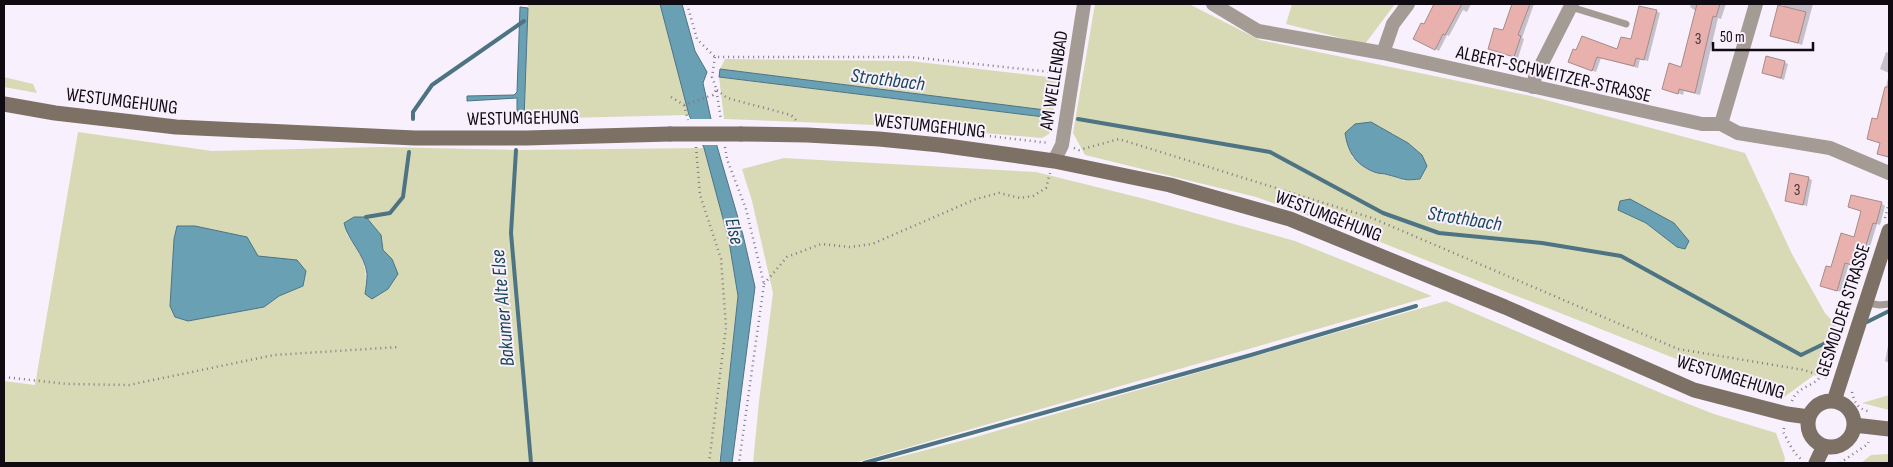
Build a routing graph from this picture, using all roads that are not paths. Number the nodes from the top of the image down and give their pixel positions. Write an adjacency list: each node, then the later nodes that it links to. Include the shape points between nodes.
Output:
1 (1084, 4): 11 (street, AM WELLENBAD, via 1062,145)
2 (1213, 4): 7 (street, ALBERT-SCHWEITZER-STRASSE, via 1258,31)
3 (1408, 4): 7 (street, via 1393,24)
4 (1756, 4): 10 (street)
5 (1572, 6): 6 (lane); 8 (street, via 1535,77)
6 (1626, 24)
7 (1383, 53): 8 (street, ALBERT-SCHWEITZER-STRASSE)
8 (1533, 87): 10 (street, ALBERT-SCHWEITZER-STRASSE, via 1702,124)
9 (4, 104): 11 (main road, WESTUMGEHUNG, bridge, via 176,127 415,138 807,135 940,145)
10 (1721, 124): 12 (street, ALBERT-SCHWEITZER-STRASSE, via 1738,133 1830,148)
11 (1054, 161): 17 (main road, WESTUMGEHUNG, via 1170,185 1290,220 1505,307 1694,390)
12 (1889, 173)
13 (1889, 231): 14 (main road, GESMOLDER STRASSE)
14 (1866, 303): 15 (lane); 16 (main road, GESMOLDER STRASSE)
15 (1889, 304)
16 (1834, 401): 17 (main road, via 1821,403); 18 (main road, via 1851,412)
17 (1809, 418): 20 (main road, via 1812,438)
18 (1854, 425): 19 (main road); 20 (main road, via 1853,432 1844,443)
19 (1889, 429)
20 (1824, 446): 21 (main road)
21 (1816, 463)

